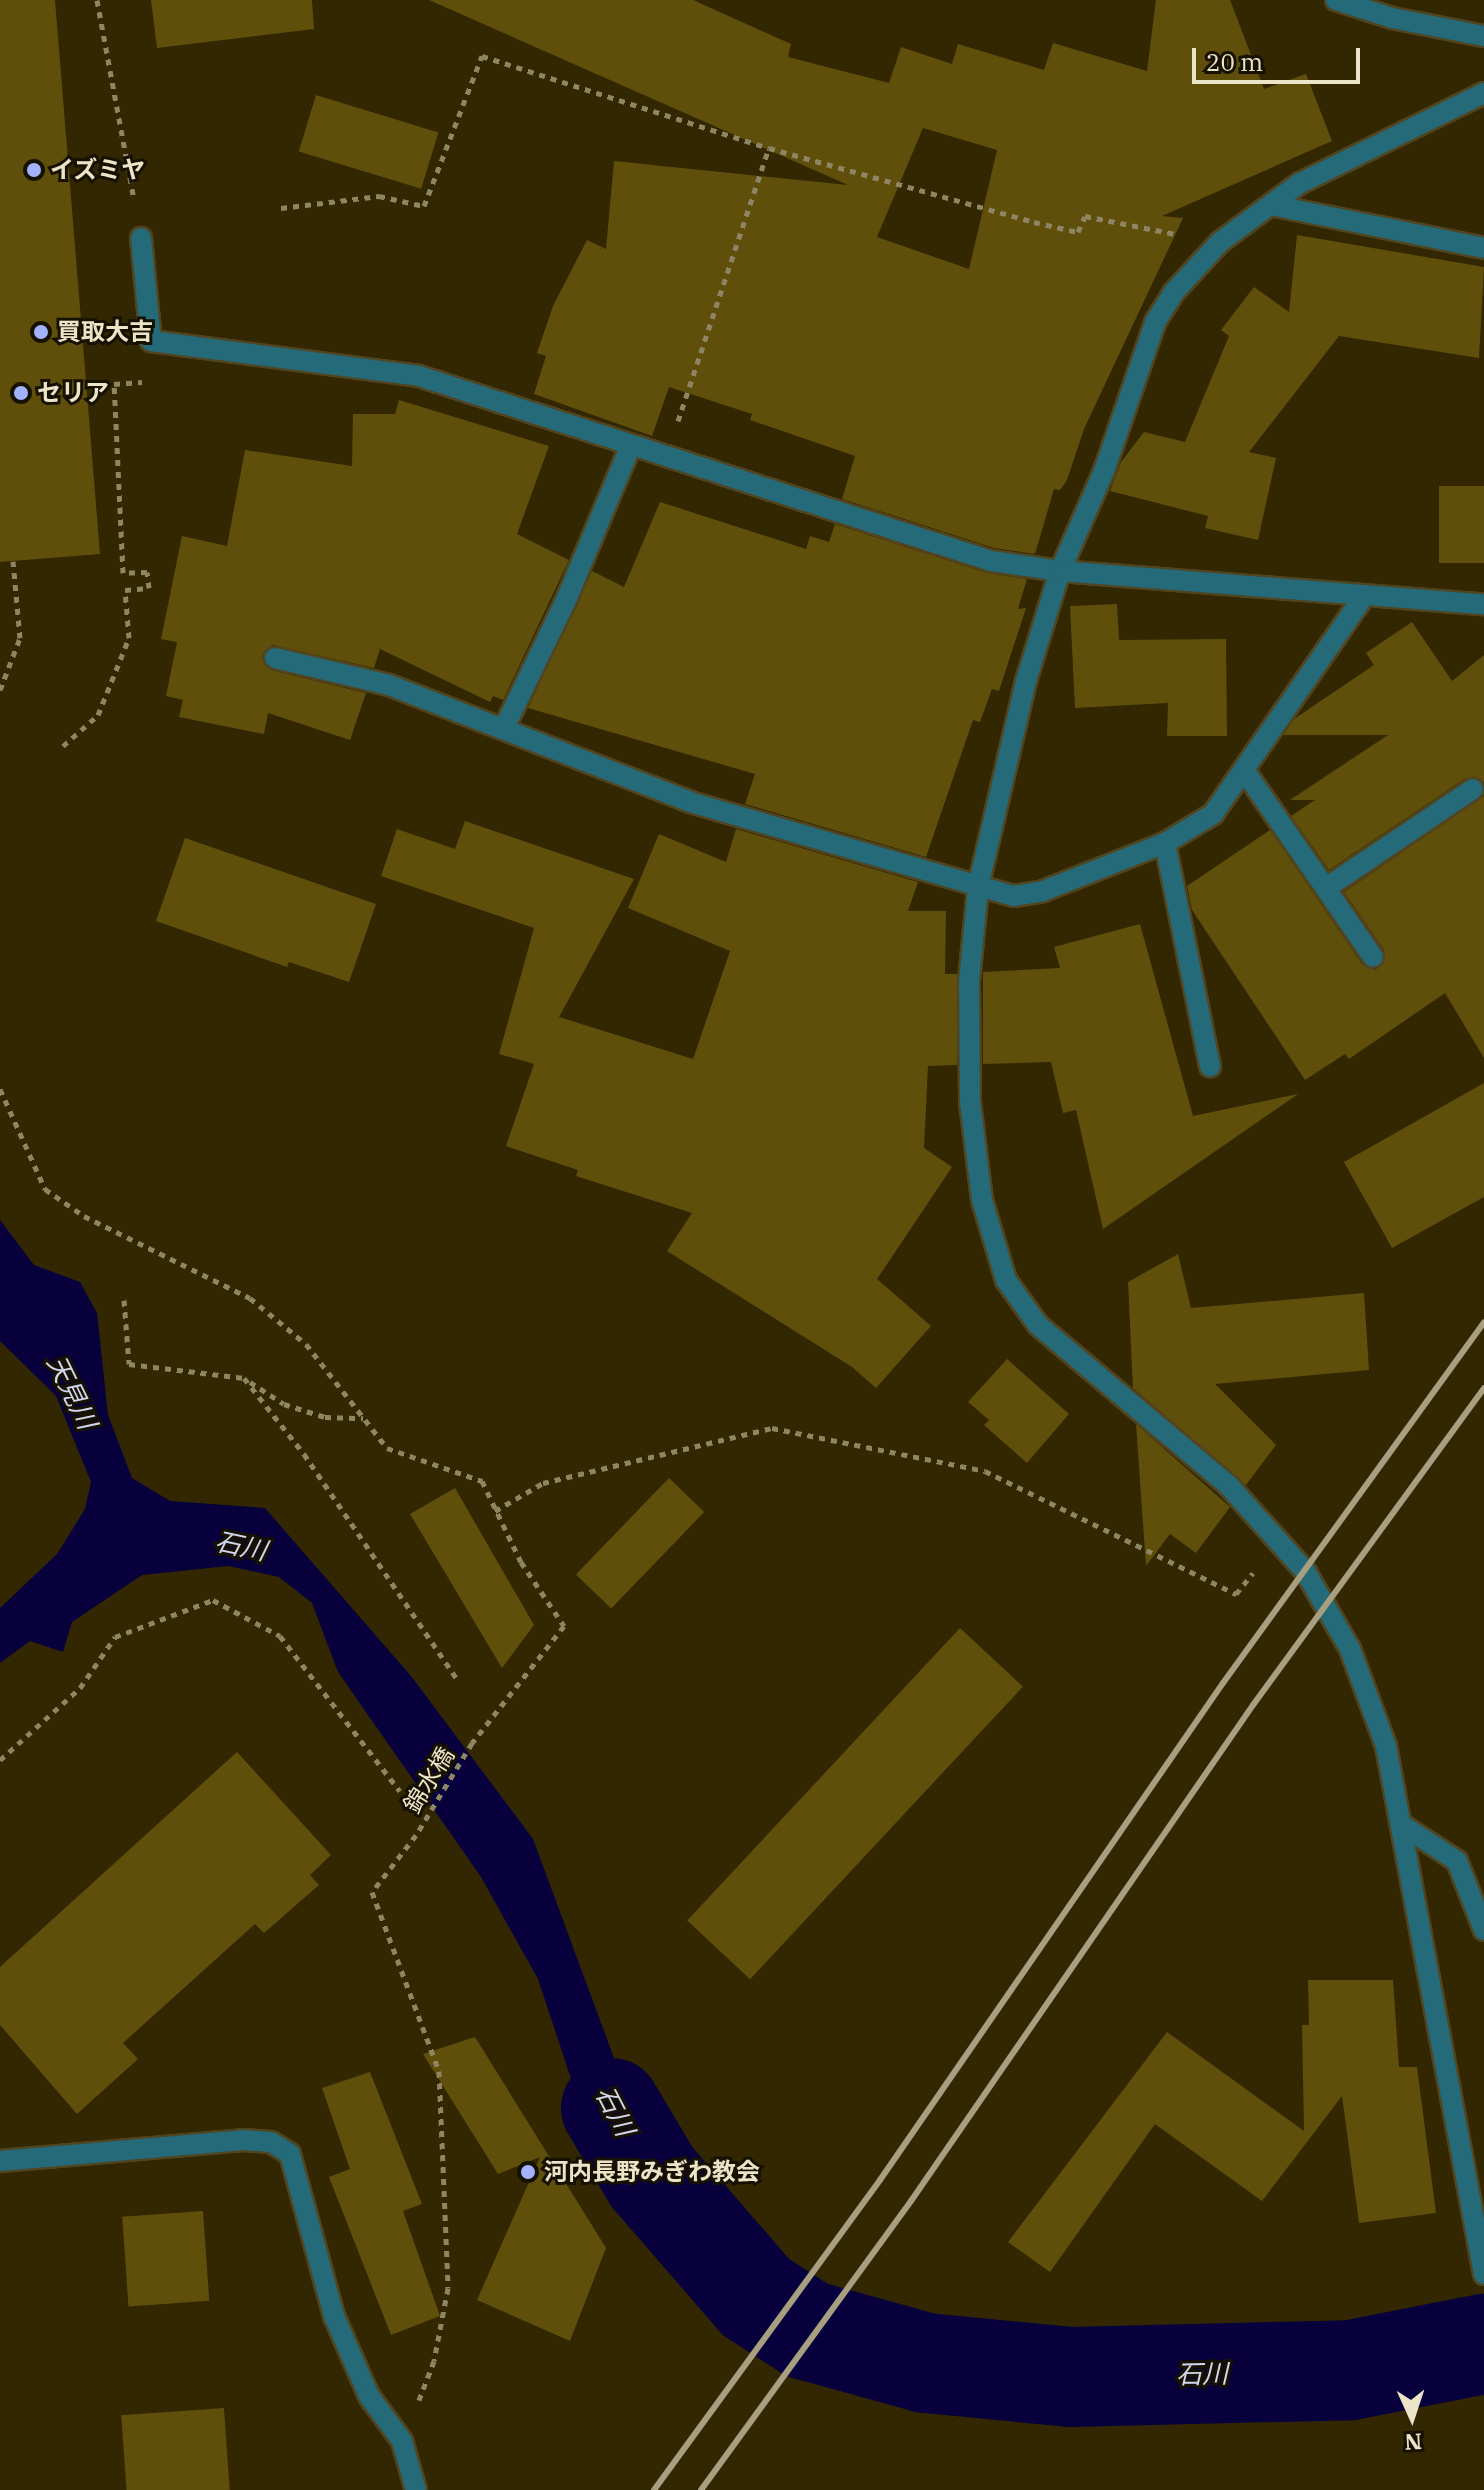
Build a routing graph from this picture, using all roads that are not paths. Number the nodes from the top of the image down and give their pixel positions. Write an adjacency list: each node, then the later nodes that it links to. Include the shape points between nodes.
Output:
1 (1336, 0): 2 (street, via 1392,18)
2 (1484, 36)
3 (1484, 93): 4 (street, via 1300,183)
4 (1271, 205): 6 (street); 8 (street, via 1220,242 1174,292 1155,323 1104,471)
5 (141, 238): 7 (street, via 151,341 419,376)
6 (1484, 248)
7 (631, 445): 8 (street, via 991,561); 12 (street, via 567,598)
8 (1060, 571): 9 (street); 16 (street, via 1026,681)
9 (1363, 597): 10 (street); 13 (street)
10 (1484, 604)
11 (275, 658): 12 (street, via 389,685)
12 (504, 728): 16 (street, via 690,802)
13 (1244, 770): 15 (street, via 1213,814); 17 (street)
14 (1473, 789): 17 (street)
15 (1165, 843): 16 (street, via 1043,891 1013,896); 19 (street)
16 (978, 888): 20 (street, via 969,982 970,1102 982,1200 1006,1280 1038,1325 1173,1434 1278,1541 1328,1604 1386,1746)
17 (1326, 888): 18 (street)
18 (1373, 957)
19 (1210, 1067)
20 (1402, 1825): 21 (street, via 1457,1861); 23 (street)
21 (1484, 1930)
22 (0, 2161): 24 (street, via 243,2140 271,2142 290,2154 334,2316 369,2396 402,2441)
23 (1484, 2274)
24 (416, 2490)

